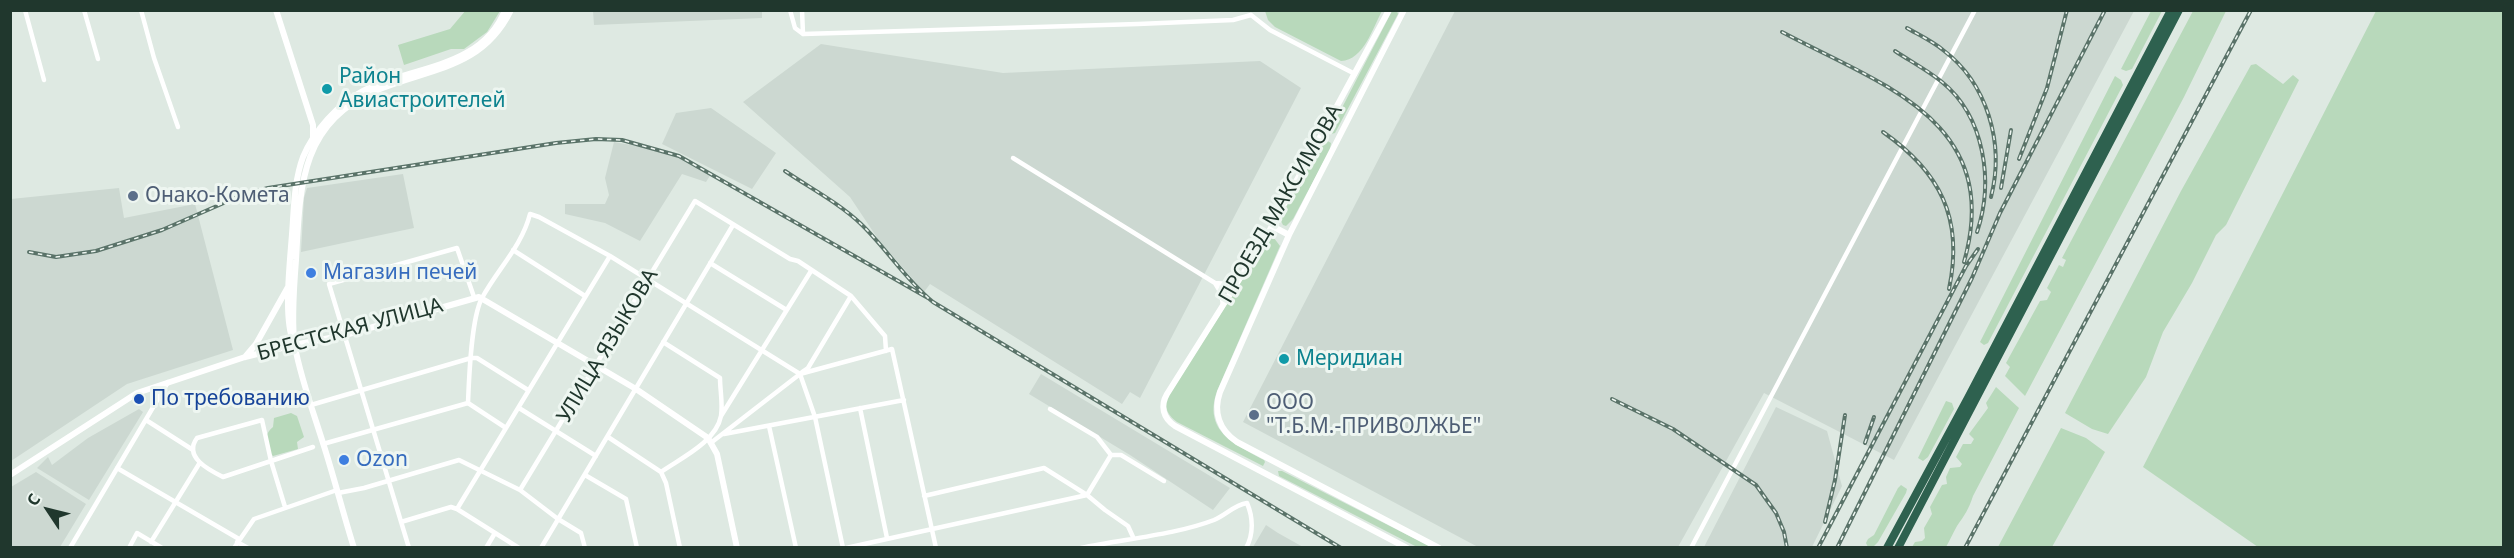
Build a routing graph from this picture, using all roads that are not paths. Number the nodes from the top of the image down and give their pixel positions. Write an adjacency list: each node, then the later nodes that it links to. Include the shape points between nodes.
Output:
1 (25, 10): 18 (street)
2 (84, 10): 16 (street)
3 (141, 10): 21 (street)
4 (276, 10): 20 (main road)
5 (511, 10): 47 (main road, via 496,35 472,56 375,91 354,103 331,123 308,158 299,202)
6 (790, 10): 15 (street, via 795,28)
7 (802, 10): 15 (street)
8 (1389, 10): 17 (main road, ПРОЕЗД МАКСИМОВА)
9 (1404, 10): 24 (main road, ПРОЕЗД МАКСИМОВА)
10 (1975, 10): 127 (street)
11 (2171, 10): 128 (highway)
12 (2179, 10): 129 (highway)
13 (1252, 12): 15 (street, via 1233,20); 17 (street, via 1270,30)
14 (504, 13): 19 (main road, via 486,38 463,56 363,91)
15 (803, 34)
16 (98, 59)
17 (1355, 74): 22 (main road, ПРОЕЗД МАКСИМОВА)
18 (44, 80)
19 (329, 118): 20 (main road); 23 (main road)
20 (313, 125): 23 (main road)
21 (178, 127)
22 (1322, 134): 24 (main road); 27 (main road, ПРОЕЗД МАКСИМОВА)
23 (313, 138): 36 (main road, via 297,179)
24 (1336, 141): 28 (main road, ПРОЕЗД МАКСИМОВА)
25 (1012, 158): 35 (street)
26 (733, 225): 31 (street); 32 (street); 33 (street, УЛИЦА ЯЗЫКОВА, via 695,201)
27 (1272, 226): 28 (main road); 34 (main road, ПРОЕЗД МАКСИМОВА)
28 (1289, 235): 80 (main road, ПРОЕЗД МАКСИМОВА, via 1217,404 1219,420 1227,434)
29 (513, 250): 30 (street, via 530,214); 37 (street); 40 (street)
30 (610, 255): 33 (street); 37 (street)
31 (710, 264): 41 (street); 43 (street)
32 (811, 271): 38 (street); 43 (street)
33 (648, 279): 41 (street); 52 (street, УЛИЦА ЯЗЫКОВА)
34 (1239, 281): 35 (street); 42 (main road, ПРОЕЗД МАКСИМОВА)
35 (1215, 283): 42 (street)
36 (289, 285): 47 (main road); 50 (main road, via 256,344)
37 (585, 296): 45 (street)
38 (851, 296): 49 (street, via 885,336); 53 (street, via 808,368)
39 (474, 297): 40 (main road, БРЕСТСКАЯ УЛИЦА); 44 (main road, БРЕСТСКАЯ УЛИЦА); 44 (street, via 457,248 329,284)
40 (482, 298): 45 (main road, БРЕСТСКАЯ УЛИЦА); 51 (street)
41 (686, 302): 46 (street); 48 (street)
42 (1223, 305): 85 (main road, ПРОЕЗД МАКСИМОВА, via 1167,394 1163,412 1175,426)
43 (785, 309): 48 (street)
44 (345, 335): 47 (main road, БРЕСТСКАЯ УЛИЦА); 56 (street)
45 (559, 342): 52 (main road, БРЕСТСКАЯ УЛИЦА); 57 (street)
46 (663, 342): 55 (street); 64 (street, via 720,378)
47 (294, 345): 50 (main road, БРЕСТСКАЯ УЛИЦА); 60 (main road)
48 (763, 350): 53 (street); 64 (street)
49 (885, 351): 53 (street); 58 (street, via 892,349)
50 (244, 357): 54 (main road, БРЕСТСКАЯ УЛИЦА)
51 (471, 358): 56 (street); 57 (street); 59 (street)
52 (597, 365): 55 (main road, БРЕСТСКАЯ УЛИЦА); 70 (street, УЛИЦА ЯЗЫКОВА)
53 (800, 374): 65 (street); 71 (street)
54 (168, 382): 66 (street); 86 (main road, БРЕСТСКАЯ УЛИЦА, via 137,393)
55 (636, 389): 72 (street); 73 (main road, БРЕСТСКАЯ УЛИЦА)
56 (361, 390): 60 (street); 69 (street)
57 (528, 390): 61 (street)
58 (904, 400): 62 (street); 93 (street)
59 (468, 403): 68 (street); 69 (street)
60 (311, 405): 74 (main road)
61 (519, 408): 68 (street); 70 (street)
62 (860, 408): 65 (street); 102 (street)
63 (1050, 409): 77 (street, via 1097,437)
64 (721, 416): 73 (street)
65 (815, 417): 67 (street); 121 (street)
66 (146, 420): 76 (street); 82 (street)
67 (769, 426): 71 (street); 120 (street)
68 (506, 428): 83 (street)
69 (373, 430): 74 (street); 89 (street)
70 (557, 432): 78 (street); 90 (street, УЛИЦА ЯЗЫКОВА)
71 (722, 434): 73 (street)
72 (608, 437): 78 (street); 84 (street)
73 (710, 440): 84 (street); 119 (main road, via 717,454)
74 (324, 444): 91 (main road)
75 (313, 447): 79 (street)
76 (193, 450): 79 (street, via 197,438 262,420); 81 (street)
77 (1111, 455): 88 (street, via 1121,455); 92 (street)
78 (596, 456): 87 (street)
79 (271, 461): 81 (street, via 223,477); 95 (street)
80 (1275, 463): 85 (main road); 126 (main road)
81 (199, 464): 94 (street)
82 (117, 468): 94 (street); 106 (street)
83 (480, 471): 89 (street, via 459,460); 90 (street); 96 (street)
84 (661, 472): 118 (street)
85 (1269, 474): 125 (main road)
86 (10, 475)
87 (585, 475): 97 (street); 117 (street, via 626,499)
88 (1164, 481)
89 (387, 482): 91 (street); 98 (street)
90 (520, 490): 97 (street)
91 (337, 491): 95 (street); 111 (main road)
92 (1088, 495): 93 (street, via 1044,468); 99 (street); 101 (street, via 1128,526)
93 (924, 496): 99 (street)
94 (176, 504): 103 (street); 104 (street)
95 (285, 507): 103 (street, via 254,519)
96 (457, 509): 98 (street, via 451,507); 100 (street)
97 (558, 519): 115 (street); 116 (street, via 581,533)
98 (401, 522): 112 (street)
99 (932, 528): 102 (street); 122 (street)
100 (495, 532): 113 (street); 114 (street)
101 (1133, 537): 105 (street); 124 (street, via 1216,520 1247,503 1251,513)
102 (887, 538): 121 (street)
103 (238, 541): 109 (street); 110 (street)
104 (152, 542): 107 (street, via 137,533); 108 (street)
105 (1098, 546): 123 (street)
106 (71, 547)
107 (129, 548)
108 (162, 548)
109 (234, 548)
110 (248, 548)
111 (354, 548)
112 (409, 548)
113 (486, 548)
114 (519, 548)
115 (541, 548)
116 (585, 548)
117 (637, 548)
118 (680, 548)
119 (737, 548)
120 (796, 548)
121 (845, 548)
122 (936, 548)
123 (1081, 548)
124 (1246, 548)
125 (1407, 548)
126 (1439, 548)
127 (1691, 548)
128 (1887, 548)
129 (1898, 548)

